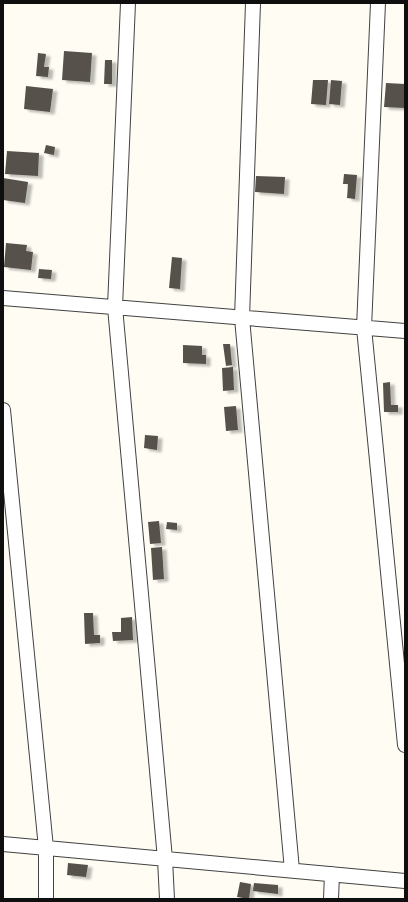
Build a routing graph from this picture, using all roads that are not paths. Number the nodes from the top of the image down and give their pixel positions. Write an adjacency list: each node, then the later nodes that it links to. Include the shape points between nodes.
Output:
1 (128, 3): 5 (street)
2 (253, 3): 6 (street)
3 (378, 3): 7 (street)
4 (3, 298): 5 (street)
5 (115, 307): 6 (street); 13 (street)
6 (242, 318): 7 (street); 14 (street)
7 (364, 328): 8 (street); 10 (street)
8 (405, 331)
9 (3, 410): 12 (street)
10 (405, 745)
11 (3, 844): 12 (street)
12 (46, 848): 13 (street); 17 (street)
13 (165, 859): 14 (street); 18 (street)
14 (292, 870): 15 (street)
15 (332, 874): 16 (street); 19 (street)
16 (405, 880)
17 (46, 899)
18 (167, 899)
19 (331, 899)

